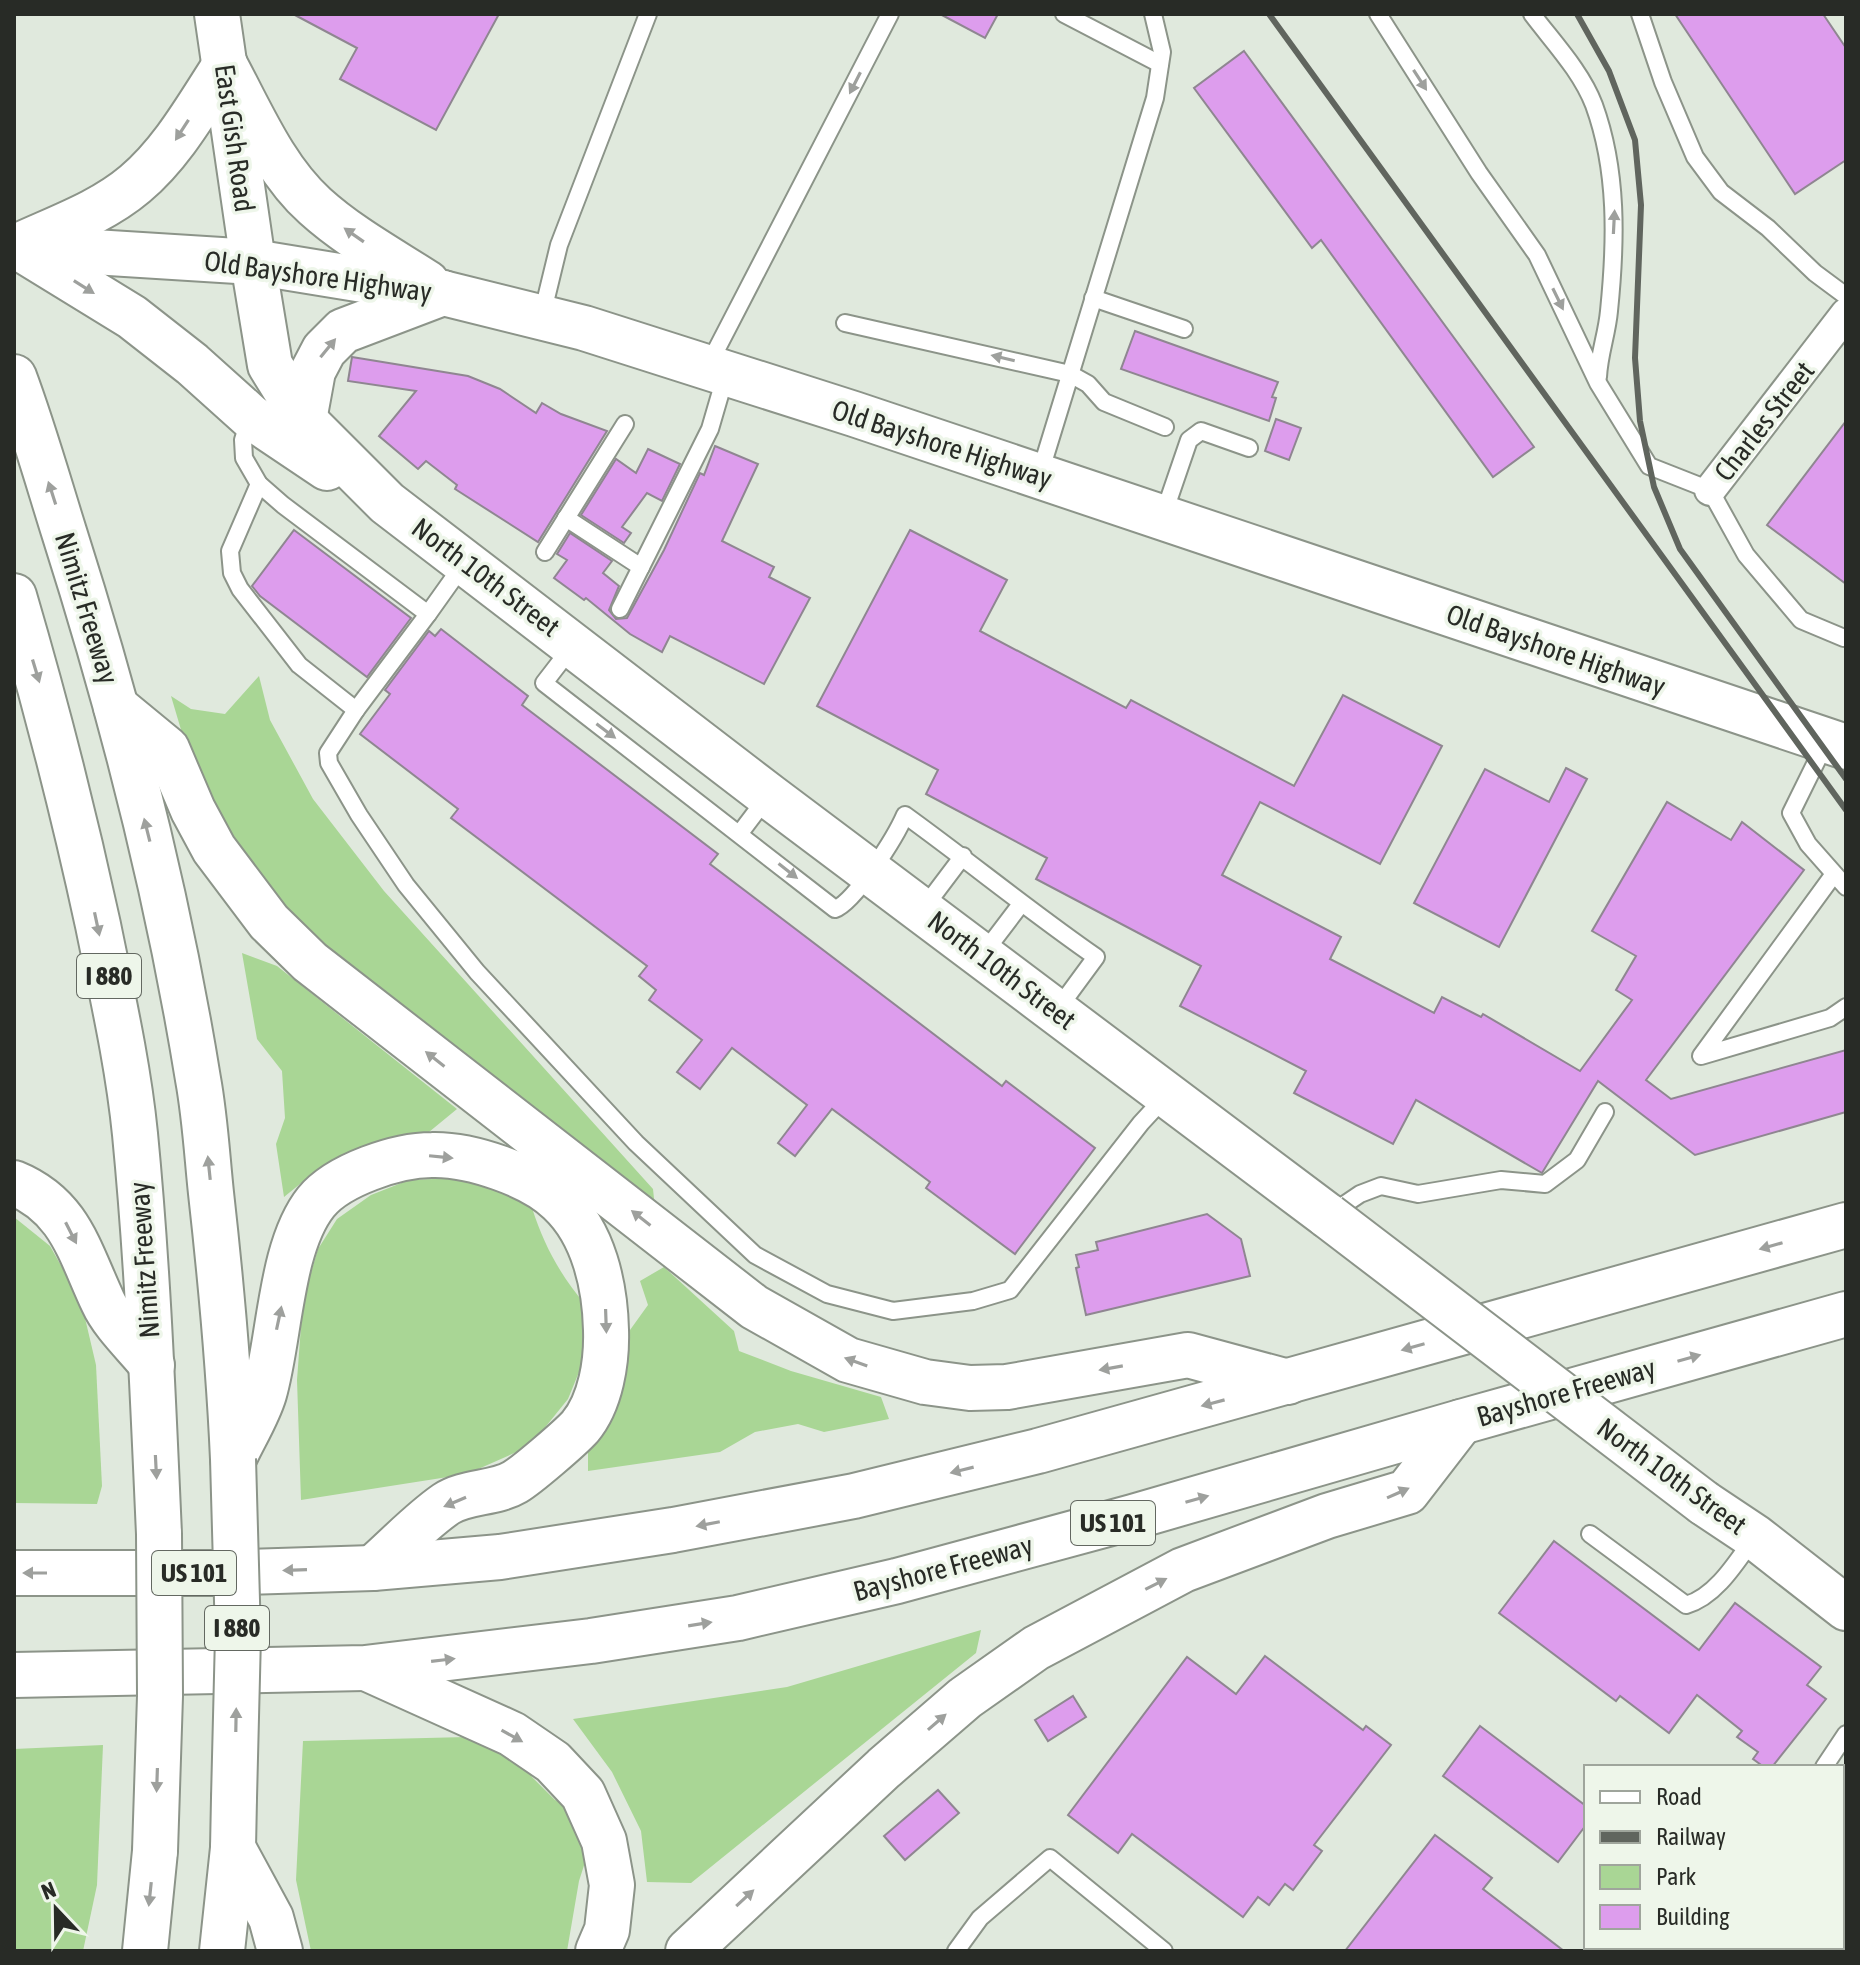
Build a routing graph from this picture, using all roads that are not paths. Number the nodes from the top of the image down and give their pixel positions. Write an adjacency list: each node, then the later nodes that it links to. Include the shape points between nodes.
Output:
1 (217, 14): 10 (main road, East Gish Road)
2 (648, 14): 17 (lane, via 559,245)
3 (890, 14): 20 (lane, one-way to 20, via 772,244)
4 (1064, 14): 9 (lane)
5 (1153, 14): 9 (lane)
6 (1378, 14): 23 (lane, one-way to 23, via 1537,255)
7 (1532, 14): 23 (lane, one-way to 7, via 1609,314 1615,204 1593,104)
8 (1640, 14): 14 (lane, via 1695,157 1721,192)
9 (1160, 64): 15 (lane, via 1155,98)
10 (225, 65): 11 (main road, one-way to 11, via 171,147 135,184 103,206); 12 (main road, East Gish Road); 13 (main road, one-way to 10, via 314,205 277,160)
11 (16, 247): 12 (main road, Old Bayshore Highway); 24 (main road, one-way to 24, via 132,317)
12 (253, 262): 13 (main road, Old Bayshore Highway); 25 (main road, North 10th Street, via 270,365)
13 (443, 293): 17 (main road, Old Bayshore Highway); 25 (main road, one-way to 13, via 313,371 343,331)
14 (1846, 296)
15 (1093, 298): 19 (lane); 21 (lane)
16 (1846, 314): 31 (street, Charles Street)
17 (541, 317): 20 (main road, Old Bayshore Highway)
18 (845, 323): 21 (lane, one-way to 18)
19 (1184, 329)
20 (717, 370): 29 (main road, Old Bayshore Highway); 37 (lane, via 710,429)
21 (1070, 374): 27 (lane, via 1104,402); 29 (lane)
22 (15, 379): 43 (main road, Nimitz Freeway / I 880, one-way to 22)
23 (1598, 383): 31 (lane, via 1649,466)
24 (251, 417): 30 (lane, via 243,440 244,458); 32 (main road)
25 (304, 420): 32 (main road, North 10th Street)
26 (625, 424): 33 (lane)
27 (1165, 427)
28 (1249, 448): 34 (lane, via 1201,431 1189,440)
29 (1039, 476): 34 (main road, Old Bayshore Highway)
30 (259, 484): 40 (lane); 44 (lane, via 230,551 232,573 299,665)
31 (1710, 490): 41 (lane, via 1746,555 1801,620)
32 (387, 503): 36 (main road, North 10th Street)
33 (566, 518): 35 (lane); 37 (lane)
34 (1162, 518): 45 (main road, Old Bayshore Highway)
35 (545, 552)
36 (466, 561): 40 (lane); 42 (main road, North 10th Street)
37 (641, 567): 39 (lane)
38 (14, 596): 63 (main road, Nimitz Freeway / I 880, one-way to 63, via 68,792 114,1001 135,1133)
39 (620, 609)
40 (428, 614): 44 (lane)
41 (1844, 638)
42 (574, 644): 46 (main road, North 10th Street); 47 (lane, one-way to 47, via 544,683)
43 (116, 707): 64 (main road, one-way to 43, via 1188,1355 1007,1387 925,1382 848,1360 754,1307 310,962 269,922 214,849 167,749); 65 (main road, Nimitz Freeway / I 880, one-way to 43, via 199,1082 160,885)
44 (356, 710): 57 (lane, via 328,753 329,763 406,885 477,972 636,1143 755,1255 827,1294 893,1311 973,1301 1010,1290)
45 (1836, 744): 50 (lane, via 1791,813)
46 (769, 796): 47 (lane); 49 (main road, North 10th Street)
47 (740, 833): 49 (lane, one-way to 49, via 835,909 844,906)
48 (963, 856): 49 (lane, via 905,815); 52 (lane); 53 (lane)
49 (870, 871): 53 (main road, North 10th Street)
50 (1834, 874): 51 (lane); 55 (lane, via 1701,1056 1830,1018)
51 (1846, 887)
52 (1021, 904): 54 (lane); 56 (lane, via 1096,957)
53 (922, 911): 54 (main road, North 10th Street)
54 (982, 955): 56 (main road, North 10th Street)
55 (1846, 1007)
56 (1056, 1011): 57 (main road, North 10th Street)
57 (1167, 1095): 60 (main road, North 10th Street)
58 (1605, 1112): 60 (lane, via 1577,1160 1545,1184 1501,1180 1418,1194 1381,1186)
59 (14, 1183): 63 (main road, one-way to 63, via 40,1194 65,1220 104,1305)
60 (1328, 1216): 68 (main road, North 10th Street, bridge)
61 (1846, 1225): 64 (main road, US 101, one-way to 64)
62 (1846, 1314): 66 (main road, Bayshore Freeway / US 101, one-way to 62)
63 (152, 1365): 79 (main road, Nimitz Freeway / I 880, one-way to 79, bridge, via 160,1696 155,1851)
64 (1288, 1382): 69 (main road, US 101, one-way to 69, via 854,1496 500,1557)
65 (247, 1395): 69 (main road, one-way to 69, via 303,1224 317,1201 340,1184 392,1161 432,1155 457,1158 483,1162 534,1184 572,1218 591,1248 605,1297 602,1377 581,1426 514,1482 448,1502); 78 (main road, I 880, one-way to 65, bridge, via 238,1636 233,1459)
66 (1461, 1422): 72 (main road, Bayshore Freeway / US 101, one-way to 66, via 738,1618 897,1581); 83 (main road, one-way to 66, via 884,1768 965,1698 1036,1648 1183,1570 1407,1492)
67 (1590, 1534): 68 (lane, via 1686,1605 1712,1589)
68 (1755, 1537): 71 (main road, North 10th Street)
69 (373, 1568): 70 (main road, US 101, one-way to 70)
70 (14, 1573)
71 (1846, 1608)
72 (365, 1668): 74 (main road, Bayshore Freeway / US 101); 82 (main road, one-way to 82, via 512,1734 553,1762 583,1794 604,1841 612,1885 607,1930)
73 (14, 1675): 74 (main road, Bayshore Freeway / US 101)
74 (62, 1676): 75 (main road)
75 (14, 1702)
76 (1846, 1734): 77 (lane)
77 (1825, 1765)
78 (233, 1848): 80 (main road, I 880); 81 (main road, via 271,1918)
79 (141, 1946)
80 (222, 1951)
81 (280, 1951)
82 (598, 1951)
83 (688, 1951)
84 (956, 1951): 85 (lane, via 980,1918 1050,1858)
85 (1164, 1951)

